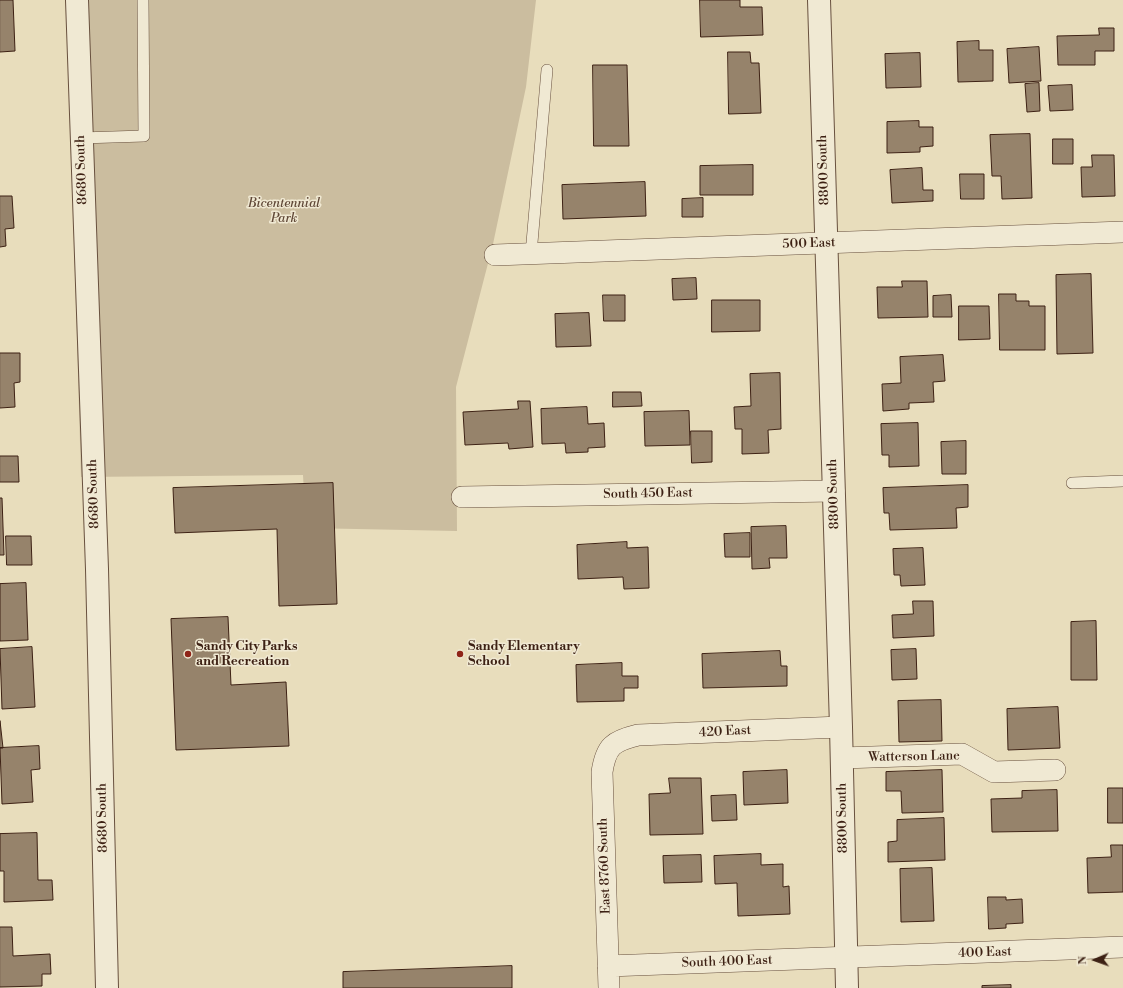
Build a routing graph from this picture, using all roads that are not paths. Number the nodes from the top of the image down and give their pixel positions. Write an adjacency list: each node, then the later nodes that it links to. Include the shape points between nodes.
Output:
1 (77, 0): 5 (street, 8680 South)
2 (143, 0): 5 (lane, via 144,136)
3 (819, 0): 7 (street, 8800 South)
4 (546, 70): 8 (lane)
5 (81, 138): 21 (street, 8680 South, via 97,569)
6 (1123, 232): 7 (street, 500 East)
7 (826, 243): 8 (street, 500 East); 12 (street, 8800 South)
8 (530, 254): 9 (street, 500 East)
9 (496, 255)
10 (1123, 481): 11 (lane)
11 (1072, 483)
12 (834, 491): 13 (street, South 450 East); 14 (street, 8800 South)
13 (462, 498)
14 (841, 727): 15 (street, 420 East, via 638,735); 16 (street, 8800 South)
15 (611, 746): 20 (street, East 8760 South, via 604,757 602,772)
16 (842, 758): 17 (street, Watterson Lane, via 962,754 994,772); 19 (street, 8800 South)
17 (1055, 770)
18 (1123, 948): 19 (street, 400 East)
19 (846, 958): 20 (street, South 400 East); 23 (street, 8800 South)
20 (608, 966): 22 (street, East 8760 South)
21 (107, 988)
22 (609, 988)
23 (847, 988)

